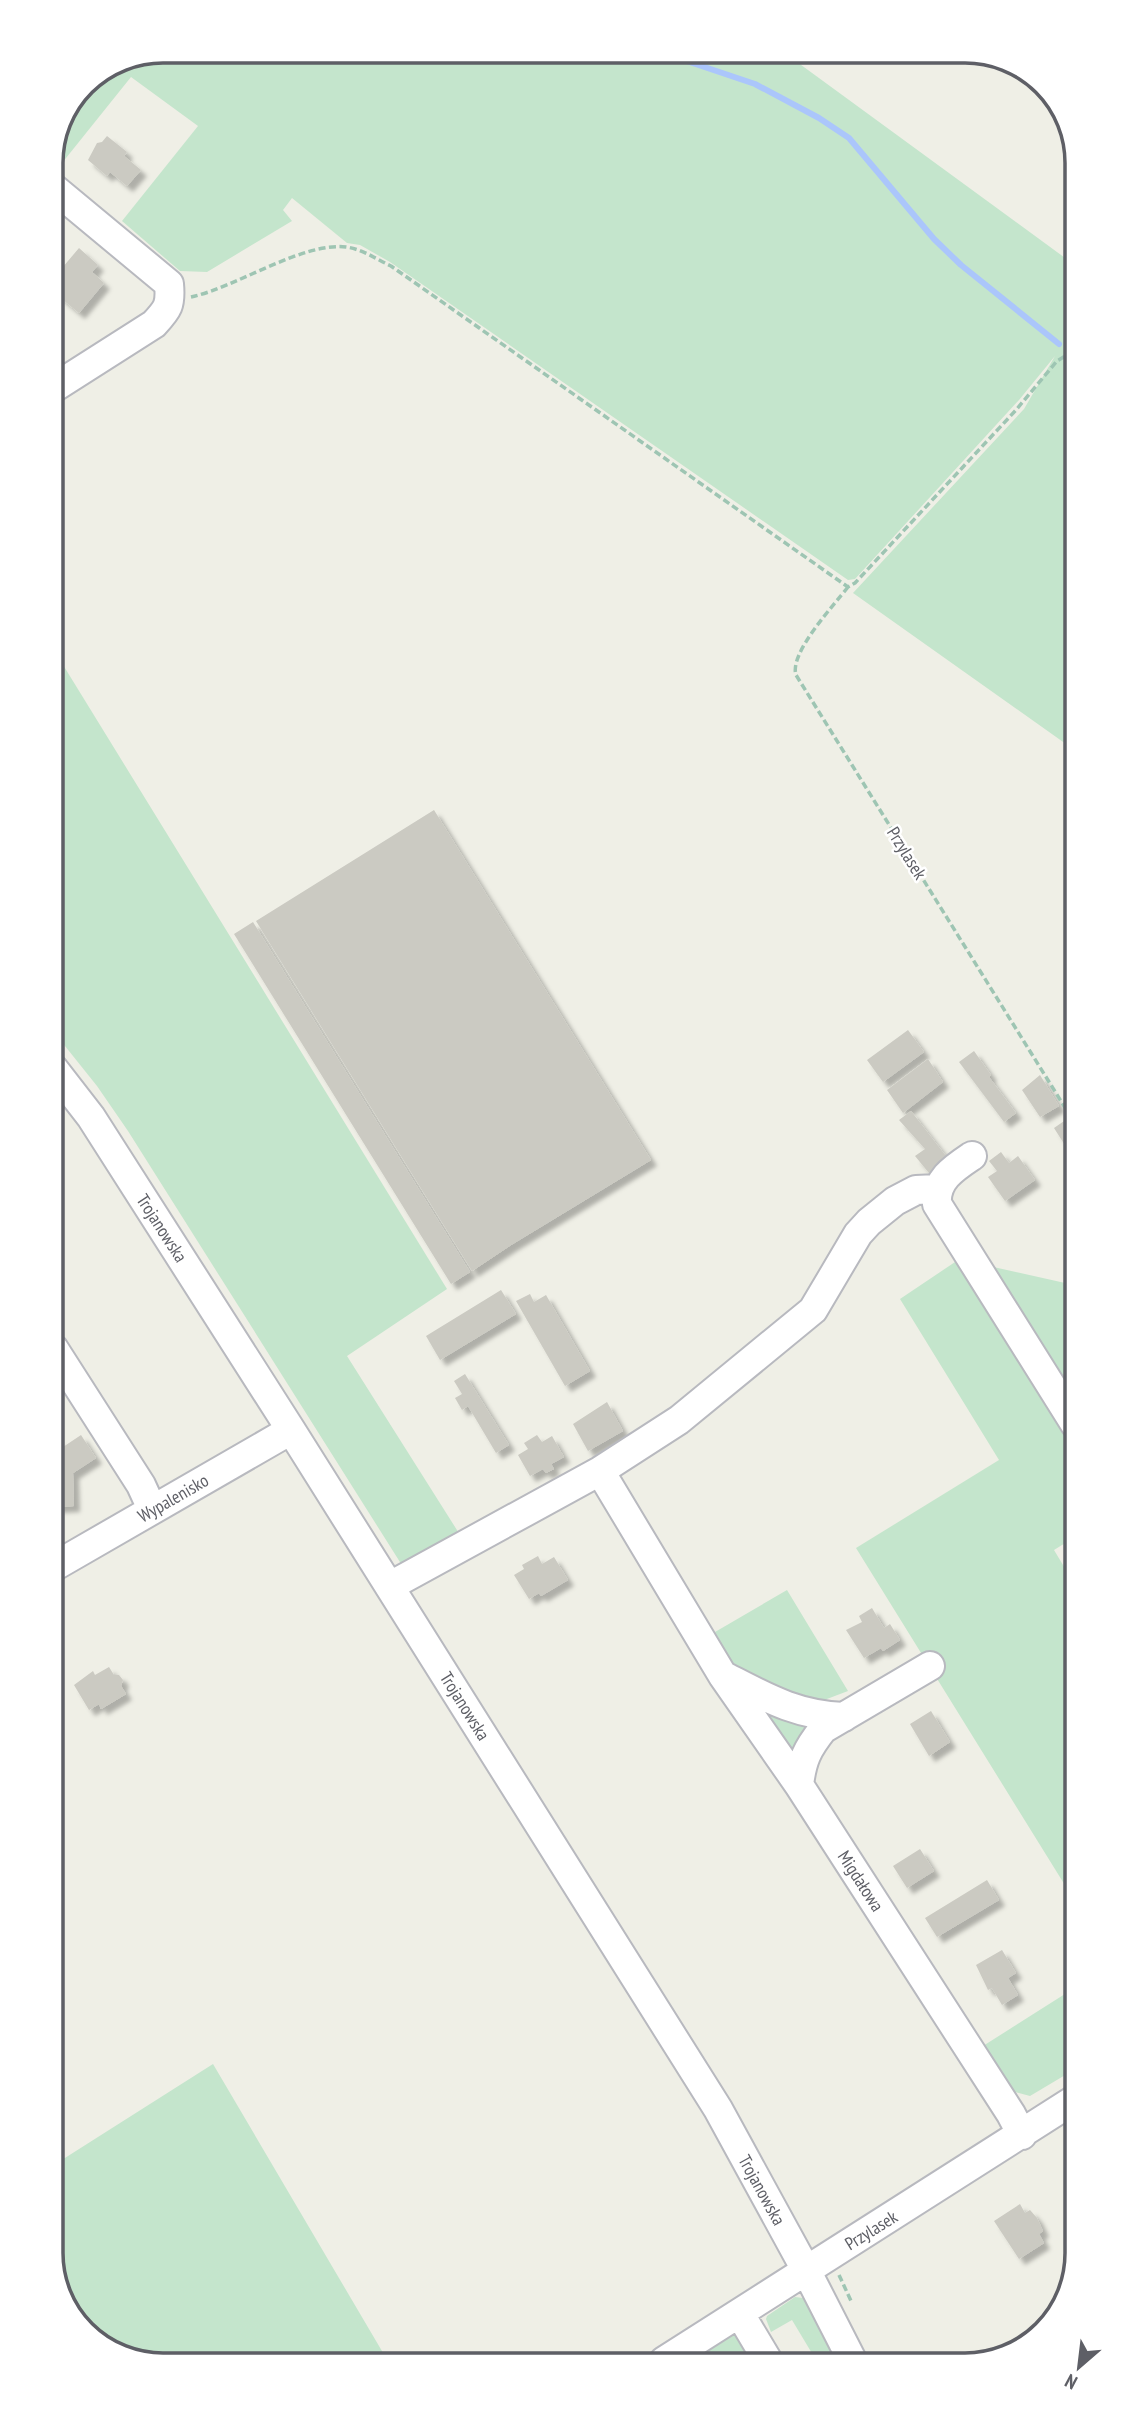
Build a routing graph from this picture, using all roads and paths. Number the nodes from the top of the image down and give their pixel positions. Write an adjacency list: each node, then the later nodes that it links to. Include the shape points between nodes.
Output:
1 (63, 196): 2 (street, via 169,284)
2 (171, 302): 4 (street, via 154,324); 5 (path, via 319,248 361,251 391,266)
3 (1065, 356): 5 (path, Przylasek)
4 (63, 382)
5 (848, 587): 7 (path, Przylasek, via 801,649 793,667 796,675)
6 (63, 1080): 12 (street, Trojanowska)
7 (1065, 1108)
8 (972, 1156): 9 (street, via 949,1172)
9 (937, 1189): 11 (street, via 937,1203); 13 (street, via 916,1190 869,1222 813,1310 679,1420)
10 (63, 1363): 14 (street)
11 (1065, 1408)
12 (291, 1430): 14 (street, Wypalenisko); 16 (street, Trojanowska)
13 (600, 1471): 16 (street); 18 (street, Migdałowa)
14 (152, 1509): 15 (street, Wypalenisko)
15 (63, 1561)
16 (390, 1586): 23 (street, Trojanowska, via 718,2109)
17 (930, 1666): 19 (street)
18 (723, 1676): 19 (street, via 779,1704 813,1715); 20 (street, Migdałowa)
19 (844, 1717): 20 (street, via 823,1729 811,1744 802,1762)
20 (799, 1785): 22 (street, Migdałowa)
21 (1065, 2106): 22 (street, Przylasek)
22 (1022, 2135): 23 (street, Przylasek)
23 (806, 2270): 24 (street, Przylasek); 27 (street, Trojanowska)
24 (740, 2314): 25 (street, Przylasek); 26 (street)
25 (677, 2353)
26 (763, 2353)
27 (848, 2353)

